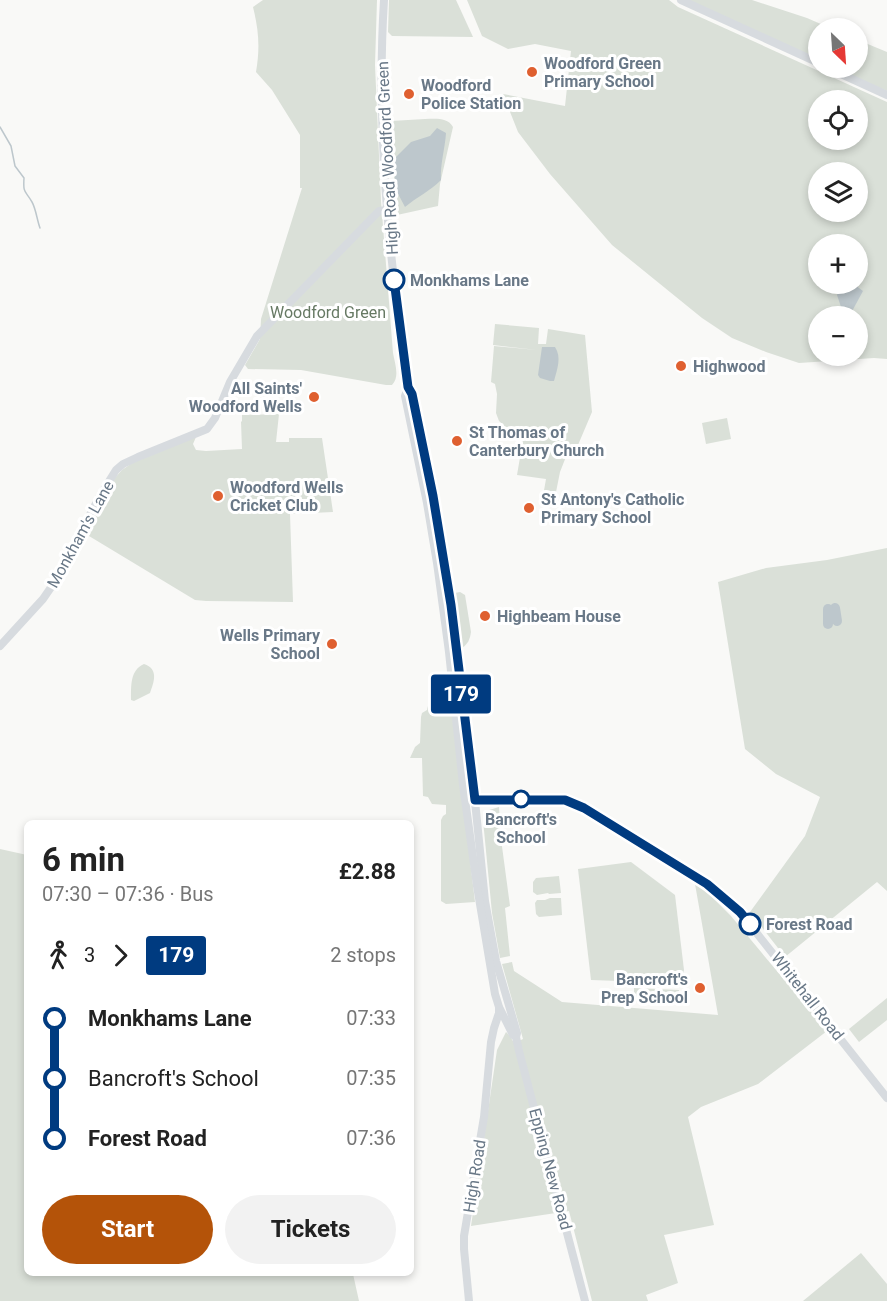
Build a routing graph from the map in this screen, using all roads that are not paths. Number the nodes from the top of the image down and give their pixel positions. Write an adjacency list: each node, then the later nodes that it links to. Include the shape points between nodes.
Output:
1 (384, 0): 6 (main road, High Road Woodford Green)
2 (681, 0): 3 (main road)
3 (808, 58)
4 (850, 78): 5 (main road)
5 (887, 95)
6 (386, 210): 7 (street, Monkham's Lane, via 379,211 257,336 207,429 116,470 49,591); 8 (main road, High Road Woodford Green, via 408,387 451,605)
7 (0, 646)
8 (470, 800): 9 (main road, High Road Woodford Green, via 479,904); 10 (main road, High Road Woodford Green, via 496,961); 14 (main road, Whitehall Road, via 565,800 707,884 740,912)
9 (499, 1007): 11 (main road, Epping New Road); 13 (main road, High Road)
10 (510, 1011): 11 (main road, High Road); 12 (main road, Epping New Road)
11 (506, 1022): 12 (main road, Epping New Road); 13 (main road, High Road)
12 (516, 1037): 16 (main road, Epping New Road)
13 (490, 1051): 15 (main road, High Road, via 484,1117 464,1236)
14 (887, 1098)
15 (469, 1301)
16 (585, 1301)

